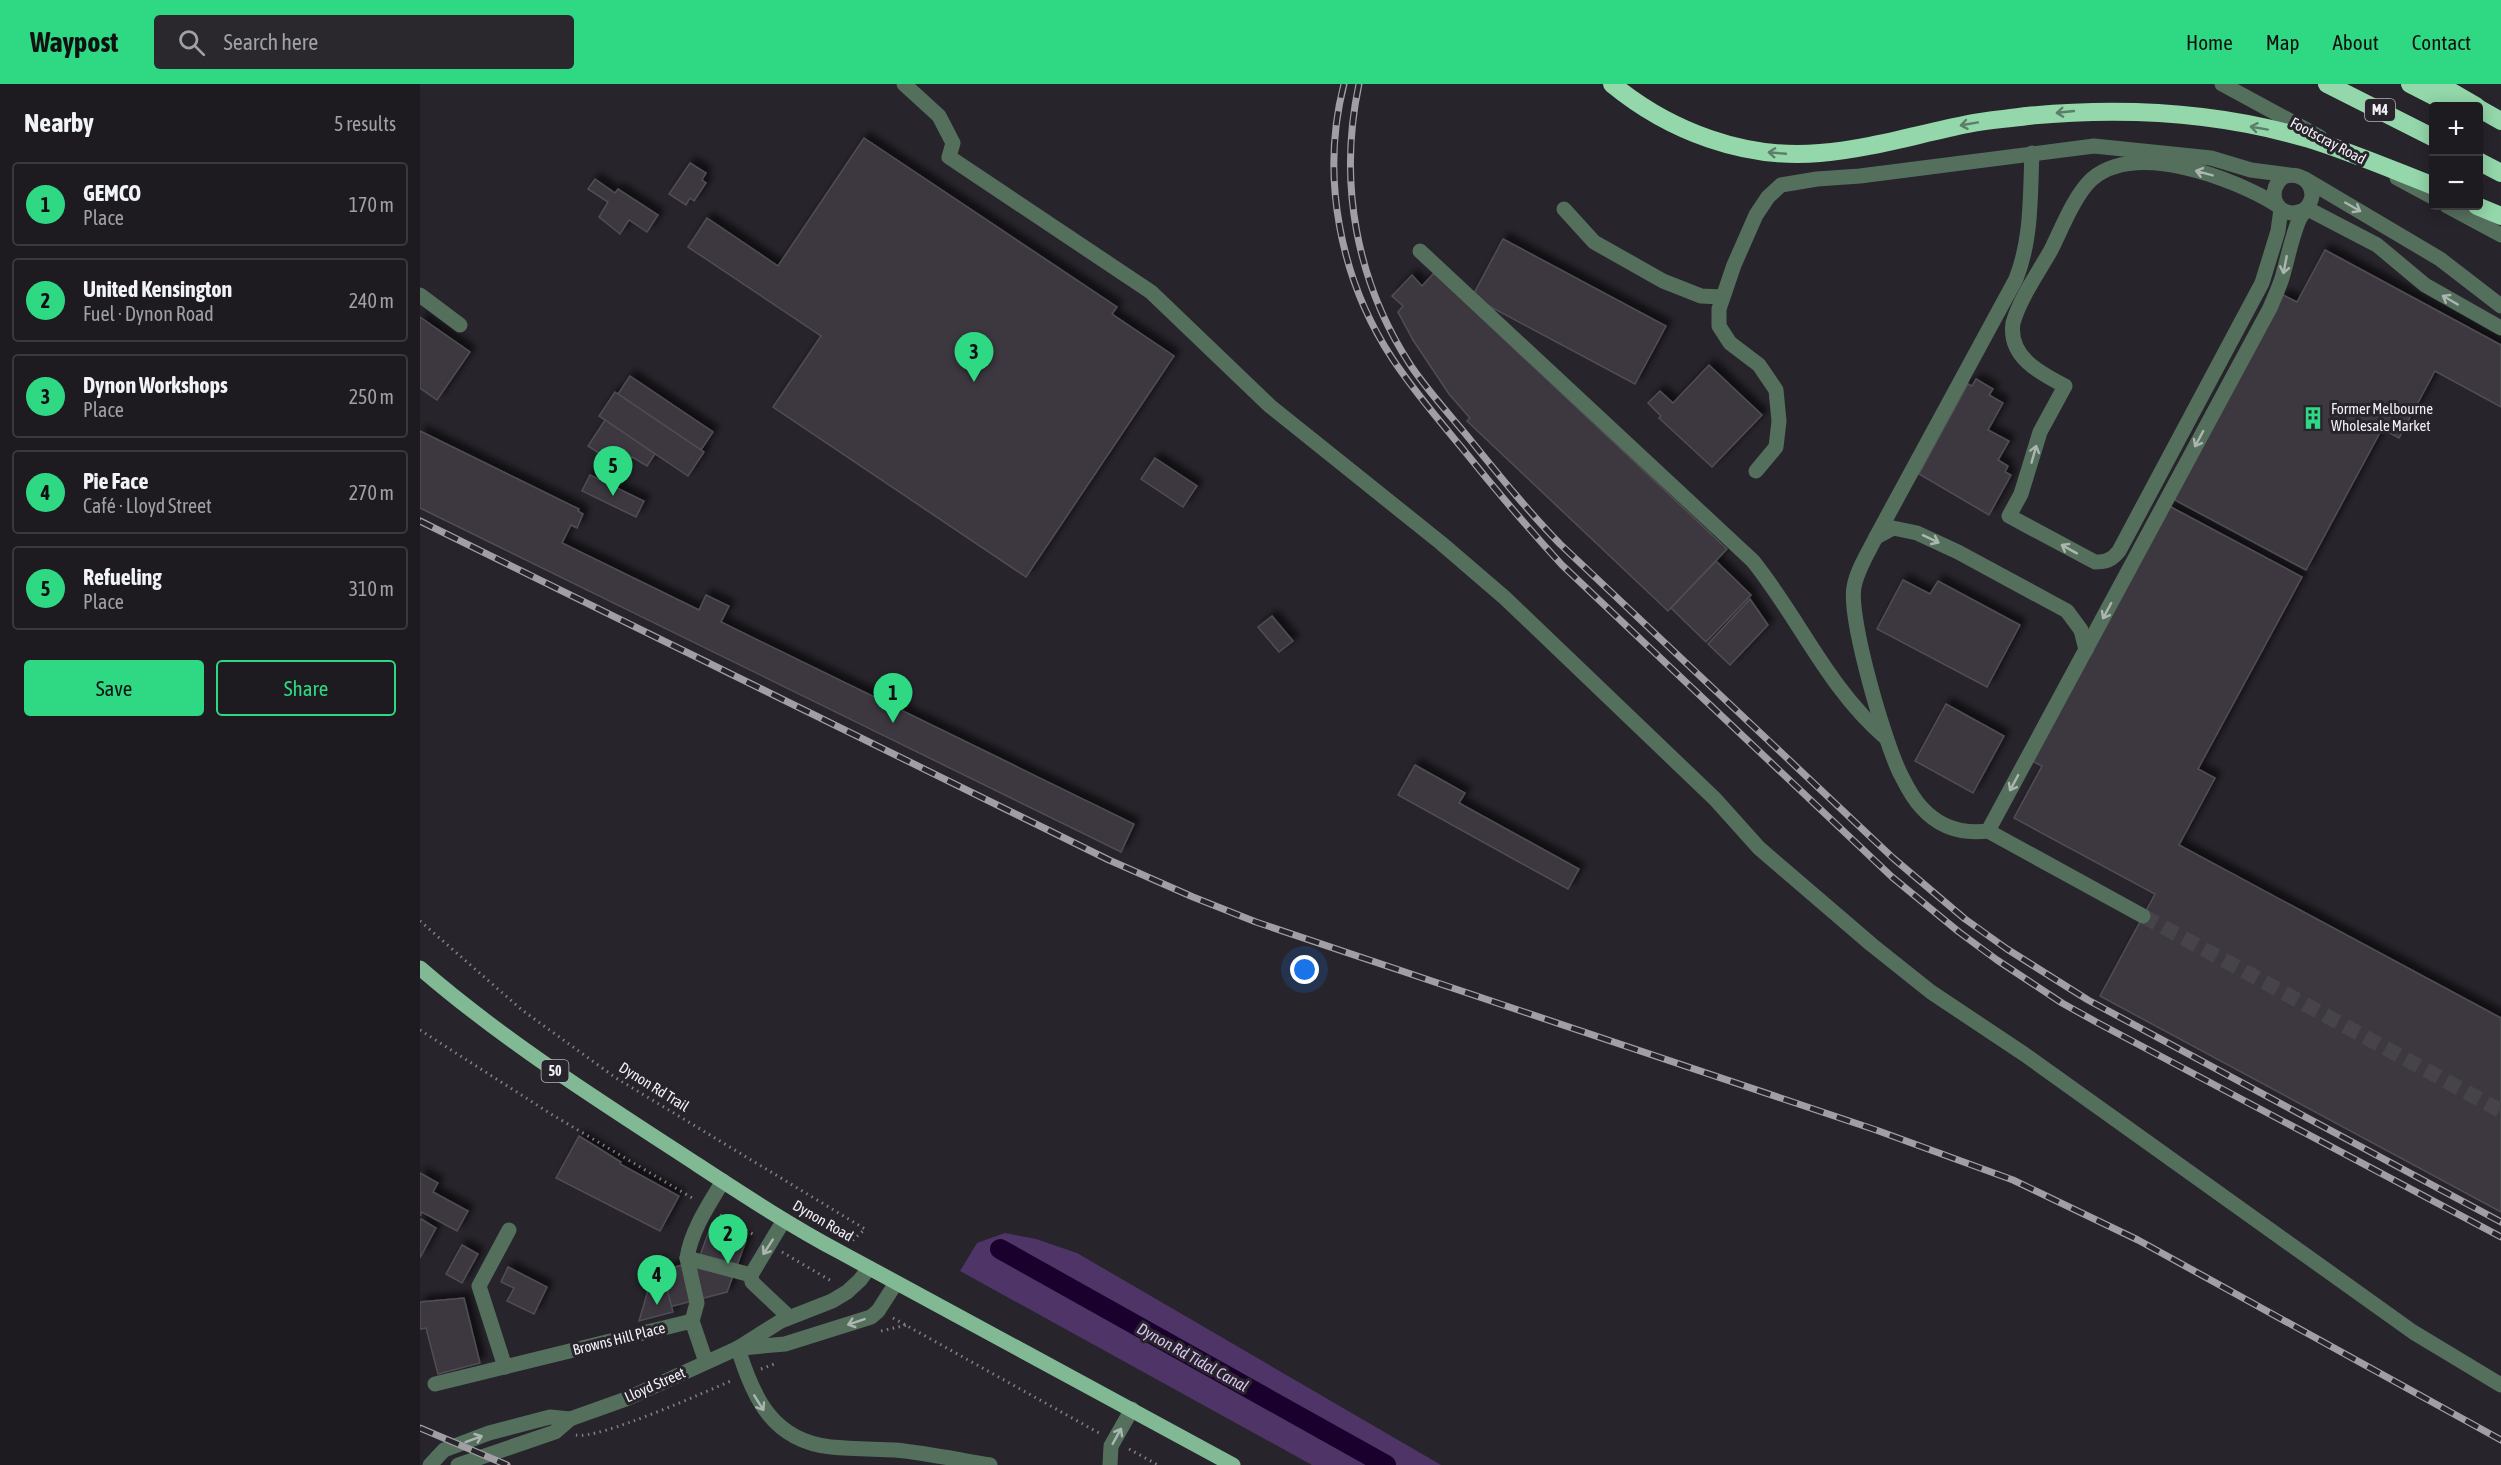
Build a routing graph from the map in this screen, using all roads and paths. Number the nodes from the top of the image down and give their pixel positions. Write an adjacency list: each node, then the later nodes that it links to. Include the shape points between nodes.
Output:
1 (904, 84): 60 (street, via 939,116 953,143 949,157 1151,292 1270,406 1505,598 1759,848 1872,945 1931,992 2024,1054 2403,1326)
2 (1612, 84): 18 (highway, one-way to 2, bridge, via 2309,139 2201,117 2151,113 2076,111 2027,116 1970,123 1861,148 1778,154 1702,136 1675,125)
3 (2222, 84): 19 (street, Footscray Road)
4 (2327, 84): 13 (highway, M4, bridge)
5 (2410, 84): 7 (highway, M4)
6 (2438, 84): 8 (highway)
7 (2445, 102)
8 (2469, 102)
9 (2483, 110): 10 (highway)
10 (2501, 121)
11 (2483, 123): 12 (highway)
12 (2501, 132)
13 (2429, 136)
14 (2032, 153): 17 (street, via 2094,146 2142,150 2211,158 2251,170); 29 (street, via 1781,185 1756,215); 34 (street, via 2030,232 2020,270)
15 (2483, 164): 16 (highway)
16 (2501, 173)
17 (2295, 176): 20 (street, via 2283,177 2274,188); 23 (street, via 2307,182 2312,194); 30 (street, one-way to 30, via 2440,259)
18 (2429, 184)
19 (2429, 196)
20 (2279, 207): 20 (street, via 2278,231 2262,283 2113,558 2095,562 2009,516 2021,494 2040,432 2065,386 2030,366 2020,354 2014,343 2013,323 2083,189 2091,180 2123,164 2159,164 2208,174); 23 (street, via 2292,213)
21 (2483, 208): 25 (highway)
22 (1564, 209): 29 (street, via 1594,242 1663,281 1701,296)
23 (2305, 209): 32 (street, one-way to 23, via 2425,285 2377,245); 35 (street, one-way to 35, via 2270,308)
24 (2454, 210): 26 (street)
25 (2501, 216)
26 (2501, 235)
27 (1420, 251): 36 (street, via 1753,561 1836,686)
28 (420, 295): 31 (street)
29 (1722, 297): 33 (street, via 1719,326 1730,343 1759,365 1776,390 1776,447)
30 (2501, 306)
31 (460, 325)
32 (2501, 328)
33 (1756, 471)
34 (1876, 537): 35 (street, one-way to 35, via 1893,528 1917,533 1958,552 2067,611 2081,630); 36 (street, via 1859,570 1853,605 1867,671)
35 (2086, 650): 37 (street, one-way to 37)
36 (1888, 740): 37 (street, via 1901,776 1922,809 1950,829 1968,834)
37 (1988, 831): 38 (street)
38 (2143, 916)
39 (420, 921): 47 (path, Dynon Rd Trail, via 522,1010 616,1078 865,1228)
40 (420, 968): 42 (main road, Dynon Road / 50, via 548,1066)
41 (420, 1030): 43 (path)
42 (723, 1181): 43 (street); 44 (main road, Dynon Road / 50)
43 (707, 1207): 46 (path); 48 (street)
44 (784, 1220): 46 (street); 47 (main road, Dynon Road / 50)
45 (509, 1230): 58 (street, via 479,1286)
46 (769, 1244): 50 (path); 51 (street, one-way to 51)
47 (840, 1252): 49 (main road, Dynon Road / 50)
48 (687, 1258): 51 (street); 54 (street, via 697,1303)
49 (868, 1268): 52 (main road, Dynon Road / 50); 53 (street, Lloyd Street, via 847,1292)
50 (818, 1273)
51 (751, 1275): 53 (street, via 752,1282)
52 (896, 1283): 56 (street, Lloyd Street, one-way to 56, via 871,1317 785,1344); 62 (main road, Dynon Road / 50)
53 (789, 1317): 56 (street, Lloyd Street)
54 (692, 1321): 57 (street); 58 (street, Browns Hill Place)
55 (909, 1325): 65 (path)
56 (738, 1348): 57 (street, Lloyd Street); 66 (street, one-way to 66, via 749,1384 761,1406 796,1436 831,1447)
57 (706, 1362): 63 (street, Lloyd Street)
58 (505, 1367): 59 (street, Browns Hill Place)
59 (435, 1384)
60 (2501, 1385)
61 (720, 1386): 64 (path)
62 (1132, 1409): 65 (street, one-way to 62); 73 (main road, Dynon Road / 50)
63 (570, 1419): 67 (street, Lloyd Street, one-way to 63, via 444,1450 489,1433 550,1417); 68 (street, Lloyd Street, via 555,1432)
64 (586, 1436)
65 (1114, 1441): 71 (street); 72 (path)
66 (942, 1457): 69 (street); 70 (street)
67 (430, 1465)
68 (458, 1465)
69 (957, 1465)
70 (990, 1465)
71 (1110, 1465)
72 (1158, 1465)
73 (1233, 1465)

